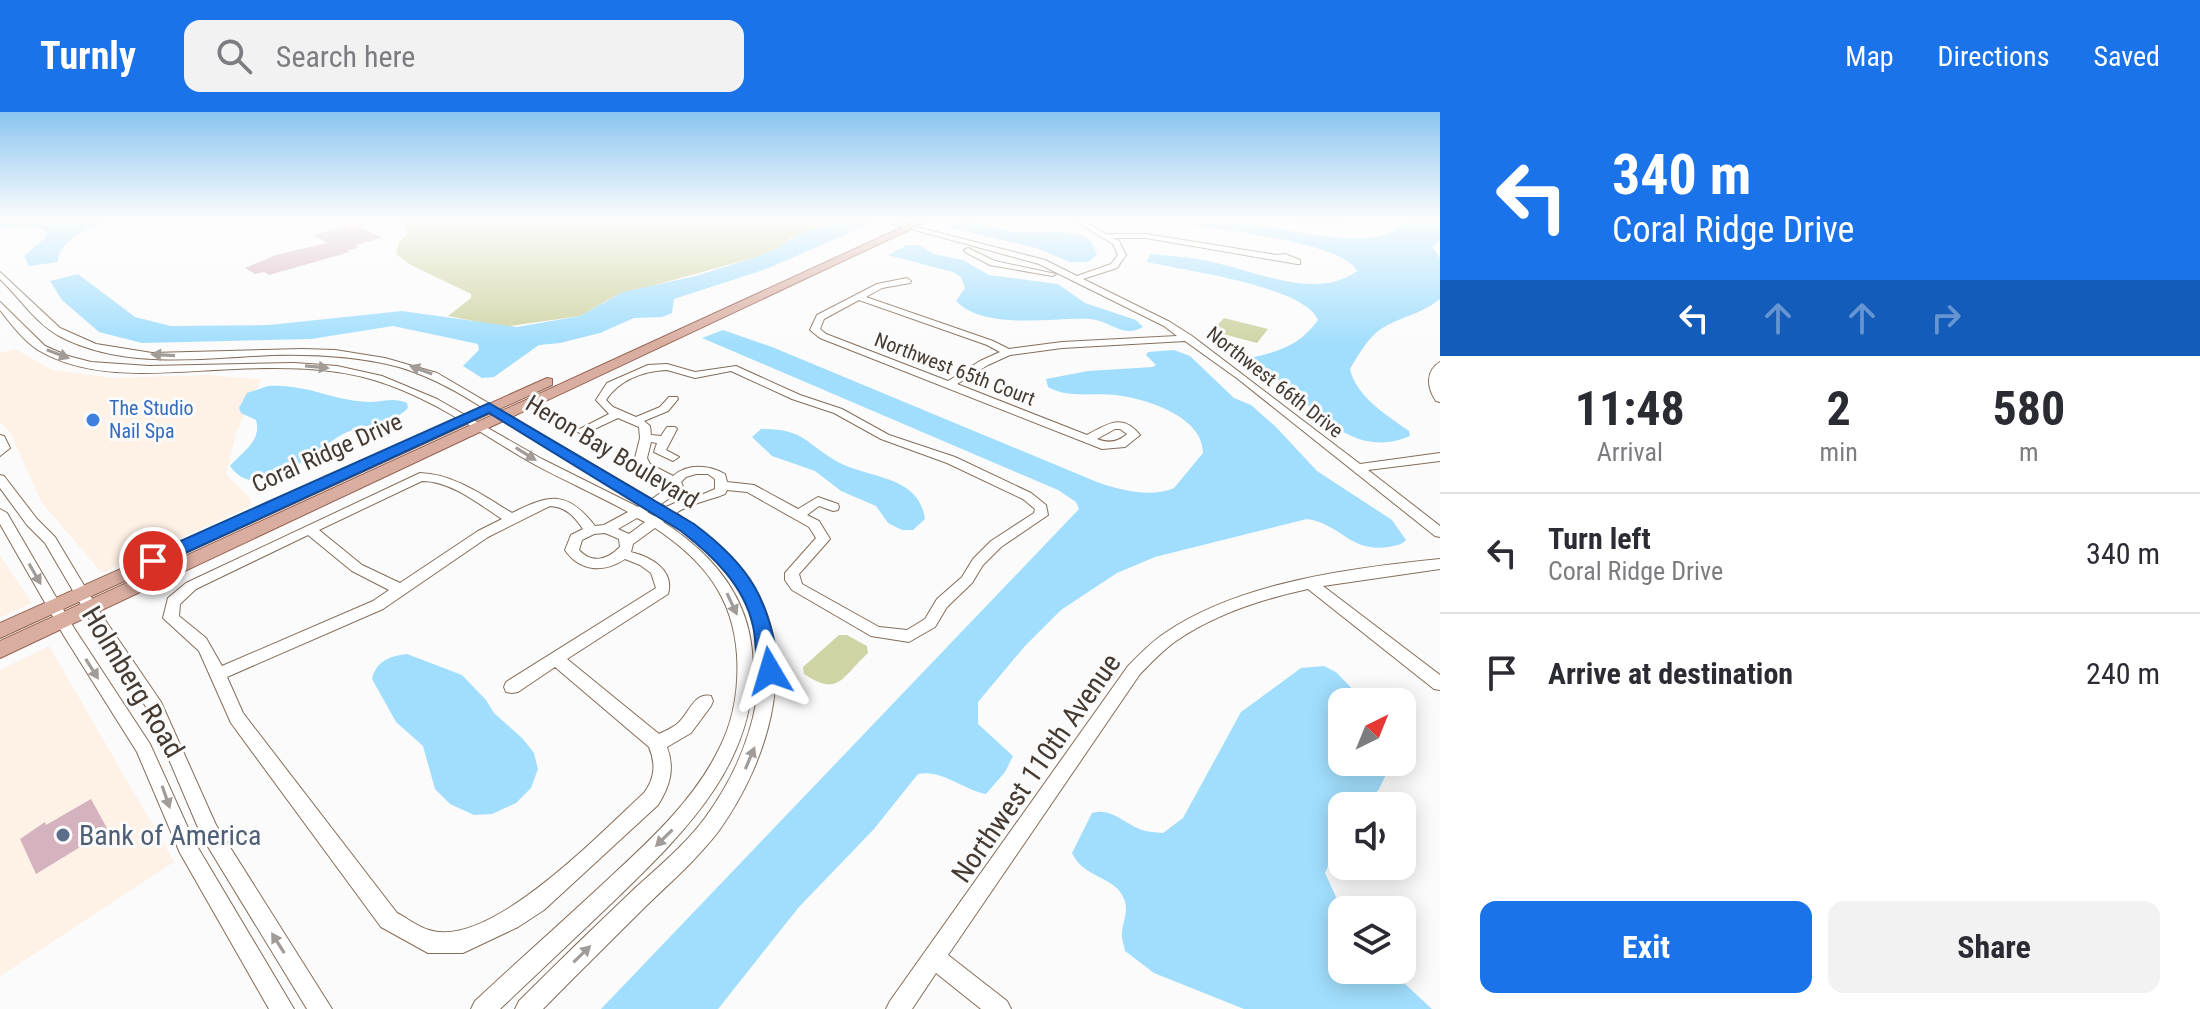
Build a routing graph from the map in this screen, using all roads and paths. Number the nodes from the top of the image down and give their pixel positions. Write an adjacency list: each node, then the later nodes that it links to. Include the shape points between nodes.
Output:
1 (823, 262): 14 (main road)
2 (991, 262): 8 (street, Northwest 66th Drive)
3 (1013, 262): 7 (street, Northwest 66th Drive)
4 (1023, 262): 7 (street)
5 (1038, 262): 9 (street, Northwest 66th Drive)
6 (1118, 262): 9 (street)
7 (1019, 264): 8 (street, Northwest 66th Drive)
8 (1055, 275): 9 (street, Northwest 66th Drive)
9 (1076, 279): 15 (street, Northwest 66th Drive)
10 (3, 281): 21 (street, Heron Bay Boulevard, one-way to 10, via 433,375 372,357 299,352 175,356 92,346 52,327)
11 (907, 281): 12 (street, via 885,284)
12 (859, 297): 16 (street); 18 (street, Northwest 65th Court, via 820,317 815,326 823,336)
13 (0, 305): 25 (street, Heron Bay Boulevard, one-way to 25, via 41,347 71,359 146,368 260,365 339,370 408,387)
14 (684, 326): 21 (main road, Coral Ridge Drive); 23 (main road, Coral Ridge Drive)
15 (1190, 338): 16 (street); 35 (street, Northwest 66th Drive)
16 (1008, 352): 18 (street)
17 (1440, 365): 20 (street, via 1432,380)
18 (949, 385): 30 (street, Northwest 65th Court)
19 (673, 399): 24 (street, via 664,409)
20 (1440, 399)
21 (489, 408): 23 (street, Heron Bay Boulevard); 25 (main road, Coral Ridge Drive)
22 (617, 414): 24 (street); 27 (street); 43 (street, via 601,400 611,385 635,372 657,366 695,375 732,368 838,411 885,437 951,460 1041,508 1041,515 996,544 930,623 909,636 876,632 797,587 792,573 823,539 814,524)
23 (503, 416): 25 (main road, Coral Ridge Drive); 42 (street, Heron Bay Boulevard)
24 (637, 420): 29 (street)
25 (474, 422): 42 (street, Heron Bay Boulevard, one-way to 42, via 540,463); 53 (main road, Coral Ridge Drive)
26 (671, 429): 31 (street)
27 (582, 431)
28 (0, 438): 32 (street)
29 (646, 438): 31 (street); 37 (street, via 641,458 645,466)
30 (1088, 439)
31 (664, 440): 33 (street, via 660,452)
32 (0, 452)
33 (673, 457)
34 (1440, 457): 35 (street)
35 (1357, 468): 48 (street, Northwest 66th Drive)
36 (0, 479): 53 (street, Holmberg Road, via 50,540)
37 (674, 485): 38 (street, via 688,471 703,470 717,474); 39 (street); 42 (street)
38 (724, 486): 39 (street, via 716,495); 43 (street, via 750,488)
39 (694, 499): 42 (street)
40 (833, 507): 43 (street, via 818,501)
41 (0, 513): 54 (street, Holmberg Road, one-way to 54)
42 (652, 514): 46 (street); 49 (street); 66 (street, Heron Bay Boulevard, one-way to 66, via 718,577 740,623 747,680 731,744 701,796 673,829); 67 (street, Heron Bay Boulevard, one-way to 42, via 712,824 744,772 763,721 769,653 750,595 713,547)
43 (798, 515)
44 (512, 519): 45 (street, via 427,476); 47 (street, via 557,501 578,513); 52 (street)
45 (309, 529): 52 (street, via 357,568); 58 (street, via 191,586 173,602 171,618 201,642)
46 (607, 529): 47 (street); 49 (street, via 620,533)
47 (591, 530): 49 (street, via 573,544 581,561 599,564)
48 (1440, 533)
49 (625, 548): 57 (street, via 657,568 663,590)
50 (1440, 564): 51 (street, Northwest 110th Avenue)
51 (1311, 584): 59 (street); 63 (street, Northwest 110th Avenue, via 1198,620 1150,654)
52 (401, 590): 58 (street)
53 (86, 600): 54 (main road, Coral Ridge Drive); 65 (street, Holmberg Road, one-way to 53, via 209,831 155,707)
54 (58, 613): 55 (main road, Coral Ridge Drive); 56 (main road, Coral Ridge Drive); 64 (street, Holmberg Road, one-way to 64, via 144,749 187,847)
55 (0, 631)
56 (0, 650)
57 (557, 660): 60 (street); 62 (street)
58 (217, 675): 62 (street, via 237,718 372,899 389,920 428,942 463,942 537,903 651,799 665,771)
59 (1440, 684)
60 (512, 687)
61 (705, 701): 62 (street, via 685,728)
62 (657, 744)
63 (934, 958): 68 (street, Northwest 110th Avenue); 69 (street)
64 (282, 1009)
65 (320, 1009)
66 (483, 1009)
67 (527, 1009)
68 (898, 1009)
69 (999, 1009)

